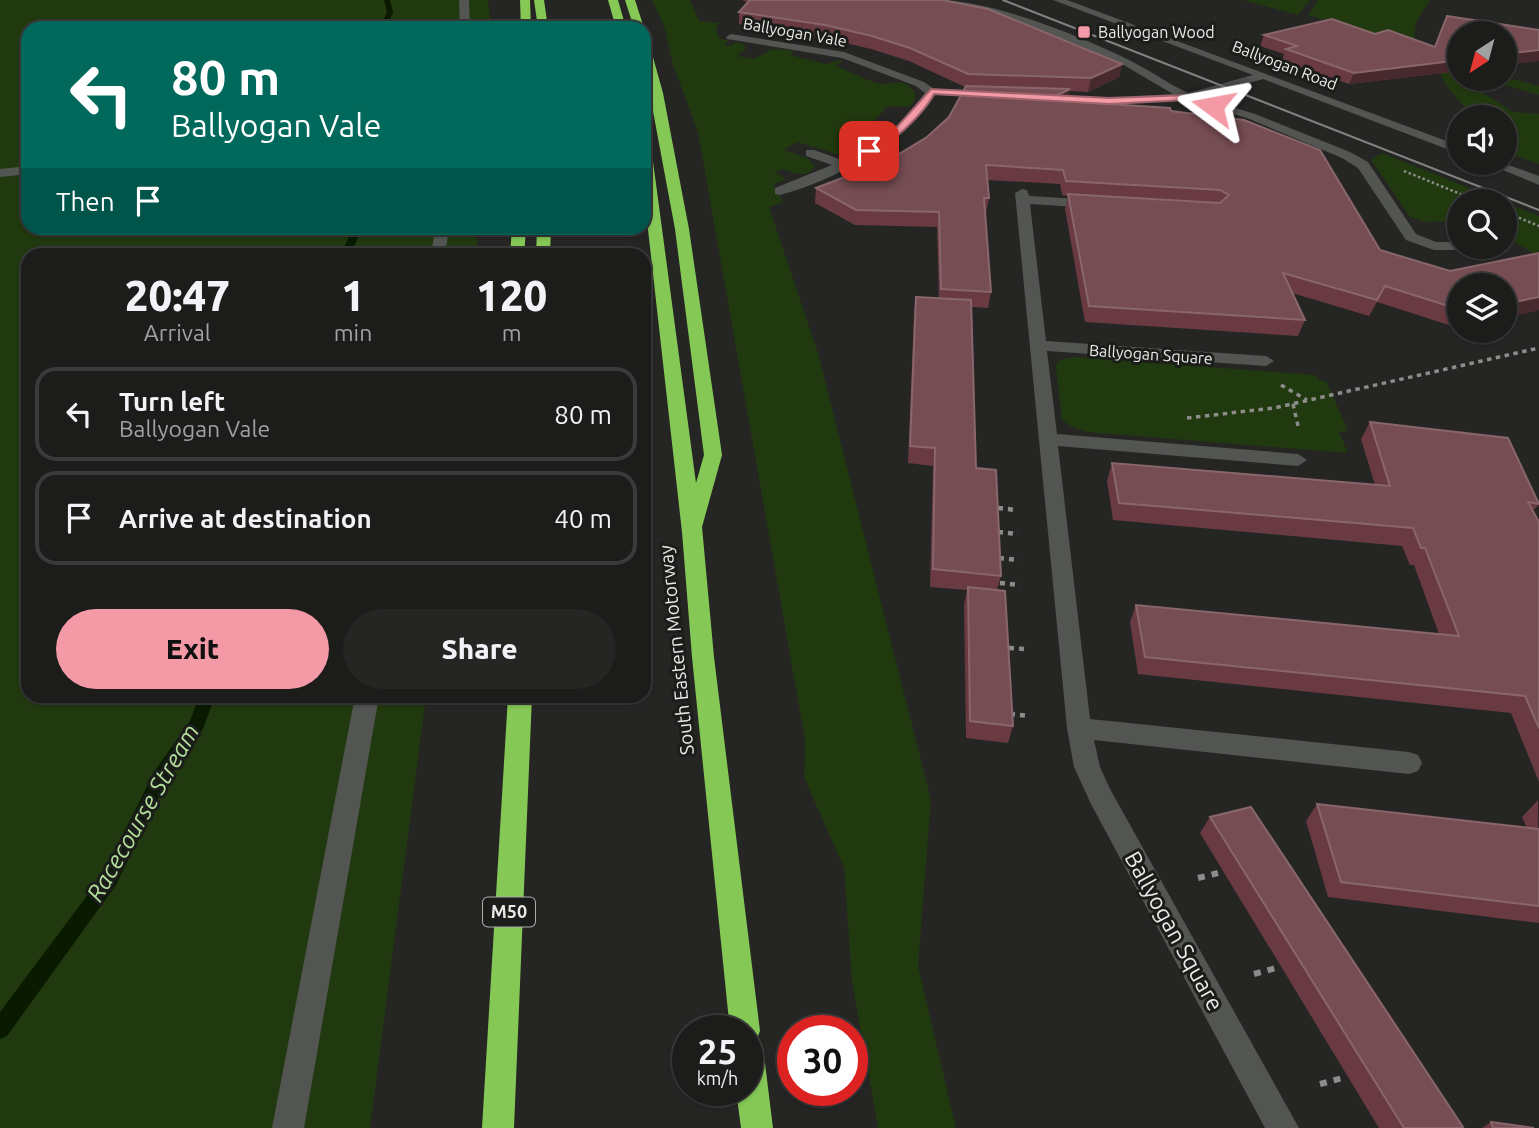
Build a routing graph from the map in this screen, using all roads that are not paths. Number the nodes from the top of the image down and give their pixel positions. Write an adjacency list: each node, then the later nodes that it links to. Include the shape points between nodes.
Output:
1 (464, 0): 8 (street)
2 (525, 0): 9 (highway)
3 (539, 0): 10 (highway)
4 (613, 0): 11 (highway)
5 (630, 0): 12 (highway)
6 (942, 0): 21 (street, via 1080,42)
7 (1058, 0): 17 (street, Ballyogan Road)
8 (465, 21)
9 (526, 21)
10 (542, 21)
11 (619, 21)
12 (637, 21)
13 (731, 37): 14 (street, Ballyogan Vale)
14 (764, 41): 15 (street); 18 (street, Ballyogan Vale, via 844,55)
15 (753, 51)
16 (651, 72): 37 (highway, via 682,229 713,455)
17 (1264, 75): 21 (street); 22 (street, Ballyogan Road)
18 (931, 92): 19 (street, Ballyogan Vale); 24 (street, via 893,135)
19 (1001, 95)
20 (1034, 97): 21 (street, via 1109,101)
21 (1187, 97): 32 (street, via 1272,124 1363,164 1411,237)
22 (1447, 145)
23 (810, 153): 24 (street)
24 (842, 164): 29 (street)
25 (21, 171): 26 (street)
26 (0, 173)
27 (1517, 173): 28 (street)
28 (1539, 181)
29 (780, 191)
30 (651, 196): 37 (highway, South Eastern Motorway)
31 (1114, 206): 33 (street, Ballyogan Square, via 1023,197)
32 (1447, 246)
33 (1037, 345): 34 (street, Ballyogan Square); 35 (street, Ballyogan Square)
34 (1266, 361)
35 (1047, 439): 36 (street); 40 (street, Ballyogan Square)
36 (1298, 460)
37 (692, 532): 42 (highway, South Eastern Motorway)
38 (366, 703): 44 (street)
39 (520, 703): 45 (highway, M50)
40 (1079, 728): 41 (street); 47 (street, Ballyogan Square, via 1087,767 1100,796)
41 (1409, 763)
42 (744, 1015)
43 (754, 1106): 46 (highway)
44 (288, 1128)
45 (498, 1128)
46 (757, 1128)
47 (1283, 1128)

